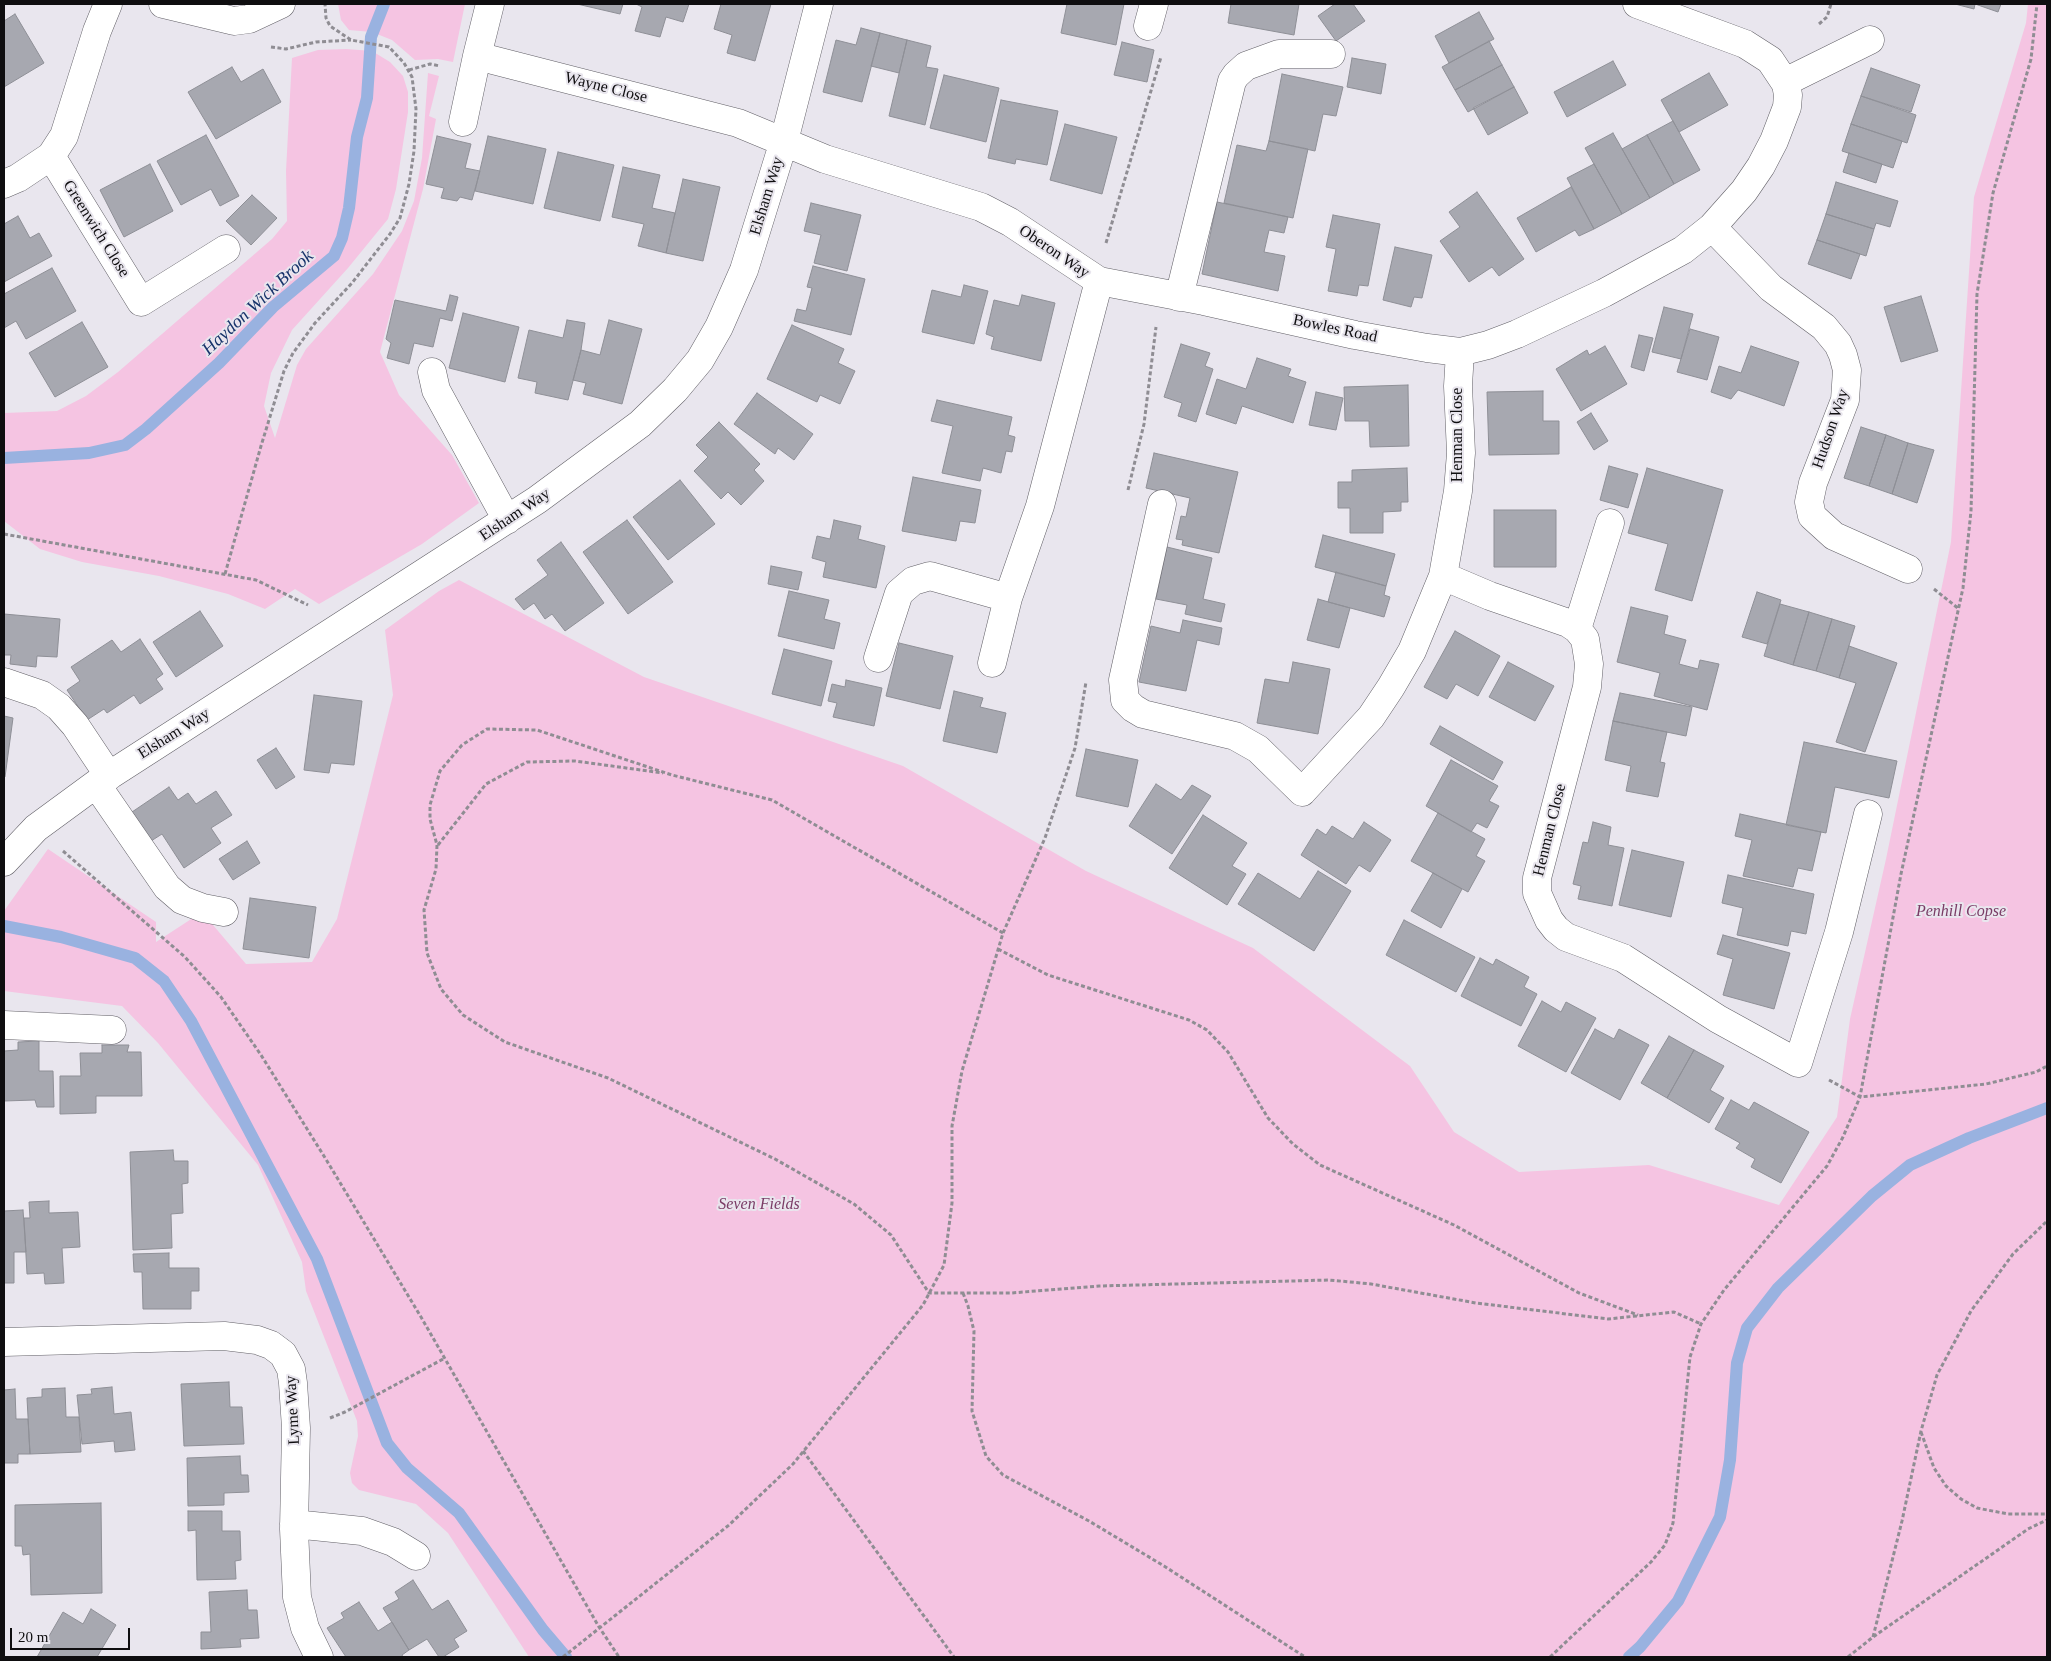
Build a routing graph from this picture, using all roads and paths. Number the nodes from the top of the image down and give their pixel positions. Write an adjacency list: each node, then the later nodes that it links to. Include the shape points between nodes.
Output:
1 (108, 4): 17 (street, via 64,136)
2 (163, 4): 8 (street, via 234,21)
3 (281, 4): 8 (street)
4 (325, 4): 9 (path, via 330,26)
5 (490, 4): 13 (street)
6 (819, 4): 16 (street, Elsham Way)
7 (1637, 4): 14 (street, via 1752,47 1770,60)
8 (249, 19): 9 (path, via 266,44 276,49)
9 (351, 40): 31 (path, via 383,44 396,52 412,77 415,90 414,151 409,184 400,218 376,253 314,323 284,370)
10 (1870, 40): 14 (street)
11 (1163, 49): 21 (path, via 1106,243)
12 (1331, 54): 22 (street, via 1279,54 1253,62 1232,81)
13 (477, 56): 15 (street); 16 (street, Wayne Close, via 738,122)
14 (1785, 82): 19 (street, via 1787,106 1774,141 1744,191)
15 (463, 122)
16 (784, 141): 21 (street, Oberon Way, via 825,159 981,207 1010,222); 27 (street, Elsham Way, via 744,270 719,327 700,360 676,390 640,424)
17 (51, 156): 18 (street); 20 (street, Greenwich Close, via 141,302)
18 (4, 184)
19 (1712, 227): 23 (street, Bowles Road, via 1675,255 1566,311 1517,334); 30 (street, Hudson Way, via 1771,288 1824,327 1843,355 1847,370 1845,400 1813,483 1809,502 1812,516 1834,536)
20 (226, 249)
21 (1098, 281): 22 (street, Bowles Road); 33 (street, Oberon Way, via 1040,506)
22 (1170, 296): 23 (street, Bowles Road, via 1355,335); 25 (path)
23 (1460, 352): 32 (street, Henman Close, via 1459,481)
24 (432, 372): 27 (street, via 436,390)
25 (1128, 491)
26 (1162, 504): 32 (street, Henman Close, via 1123,680 1125,700 1143,714 1235,736 1258,749 1302,792 1366,723 1392,688 1412,651)
27 (507, 520): 34 (street, Elsham Way)
28 (1610, 523): 35 (street)
29 (4, 534): 31 (path)
30 (1908, 569)
31 (225, 574): 34 (path, via 276,588)
32 (1443, 576): 35 (street)
33 (1008, 598): 36 (street, via 930,576 913,581 899,593); 37 (street, Oberon Way)
34 (342, 626): 41 (street, Elsham Way)
35 (1577, 628): 42 (street, Henman Close, via 1588,649 1587,687 1537,878 1537,893 1543,911 1566,937 1623,958 1718,1019 1798,1063 1839,932)
36 (878, 658)
37 (992, 663)
38 (1088, 672): 47 (path, via 1075,748 1045,838)
39 (4, 682): 41 (street, via 42,695 59,707 75,725)
40 (672, 775): 44 (path, via 575,760 527,762 486,784); 44 (path, via 537,730 487,729 462,745 440,771 430,812); 47 (path, via 772,800)
41 (102, 780): 43 (street, Elsham Way); 46 (street, via 167,887 182,900)
42 (1868, 814)
43 (36, 828): 45 (street, Elsham Way); 59 (path, via 185,957 221,997 327,1161)
44 (437, 845): 54 (path, via 436,869 424,910 427,953 441,989 463,1015 505,1042 608,1078 775,1158 854,1204 891,1235)
45 (4, 862)
46 (224, 912)
47 (1003, 933): 48 (path)
48 (998, 949): 54 (path, via 956,1099 948,1239 944,1264); 56 (path, via 1048,975 1189,1020 1207,1030 1228,1052 1268,1118 1320,1166 1454,1225 1579,1293)
49 (4, 1026): 50 (street)
50 (112, 1030)
51 (2047, 1066): 52 (path, via 2036,1072 1986,1084)
52 (1860, 1097)
53 (2047, 1221): 61 (path, via 2013,1254 1971,1312 1937,1375)
54 (929, 1293): 55 (path); 62 (path, via 900,1335)
55 (963, 1293): 56 (path, via 1329,1280 1608,1319); 73 (path, via 974,1331 972,1411 986,1456 1003,1475 1164,1566)
56 (1639, 1316): 57 (path, via 1674,1312)
57 (1701, 1324)
58 (4, 1342): 65 (street, Lyme Way, via 224,1336 271,1345 283,1354 291,1369 293,1383 296,1428)
59 (445, 1358): 60 (path); 67 (path)
60 (345, 1412)
61 (1921, 1431): 63 (path, via 1934,1468 1960,1499 1977,1508 2008,1514); 68 (path)
62 (803, 1452): 67 (path, via 729,1525); 72 (path)
63 (2047, 1514)
64 (2047, 1520): 68 (path, via 2028,1529)
65 (294, 1524): 66 (street, via 362,1531 393,1542); 69 (street, Lyme Way, via 297,1597 305,1628)
66 (416, 1556)
67 (599, 1627): 70 (path); 71 (path)
68 (1873, 1637): 74 (path)
69 (319, 1657)
70 (563, 1657)
71 (619, 1657)
72 (954, 1657)
73 (1305, 1657)
74 (1848, 1657)

